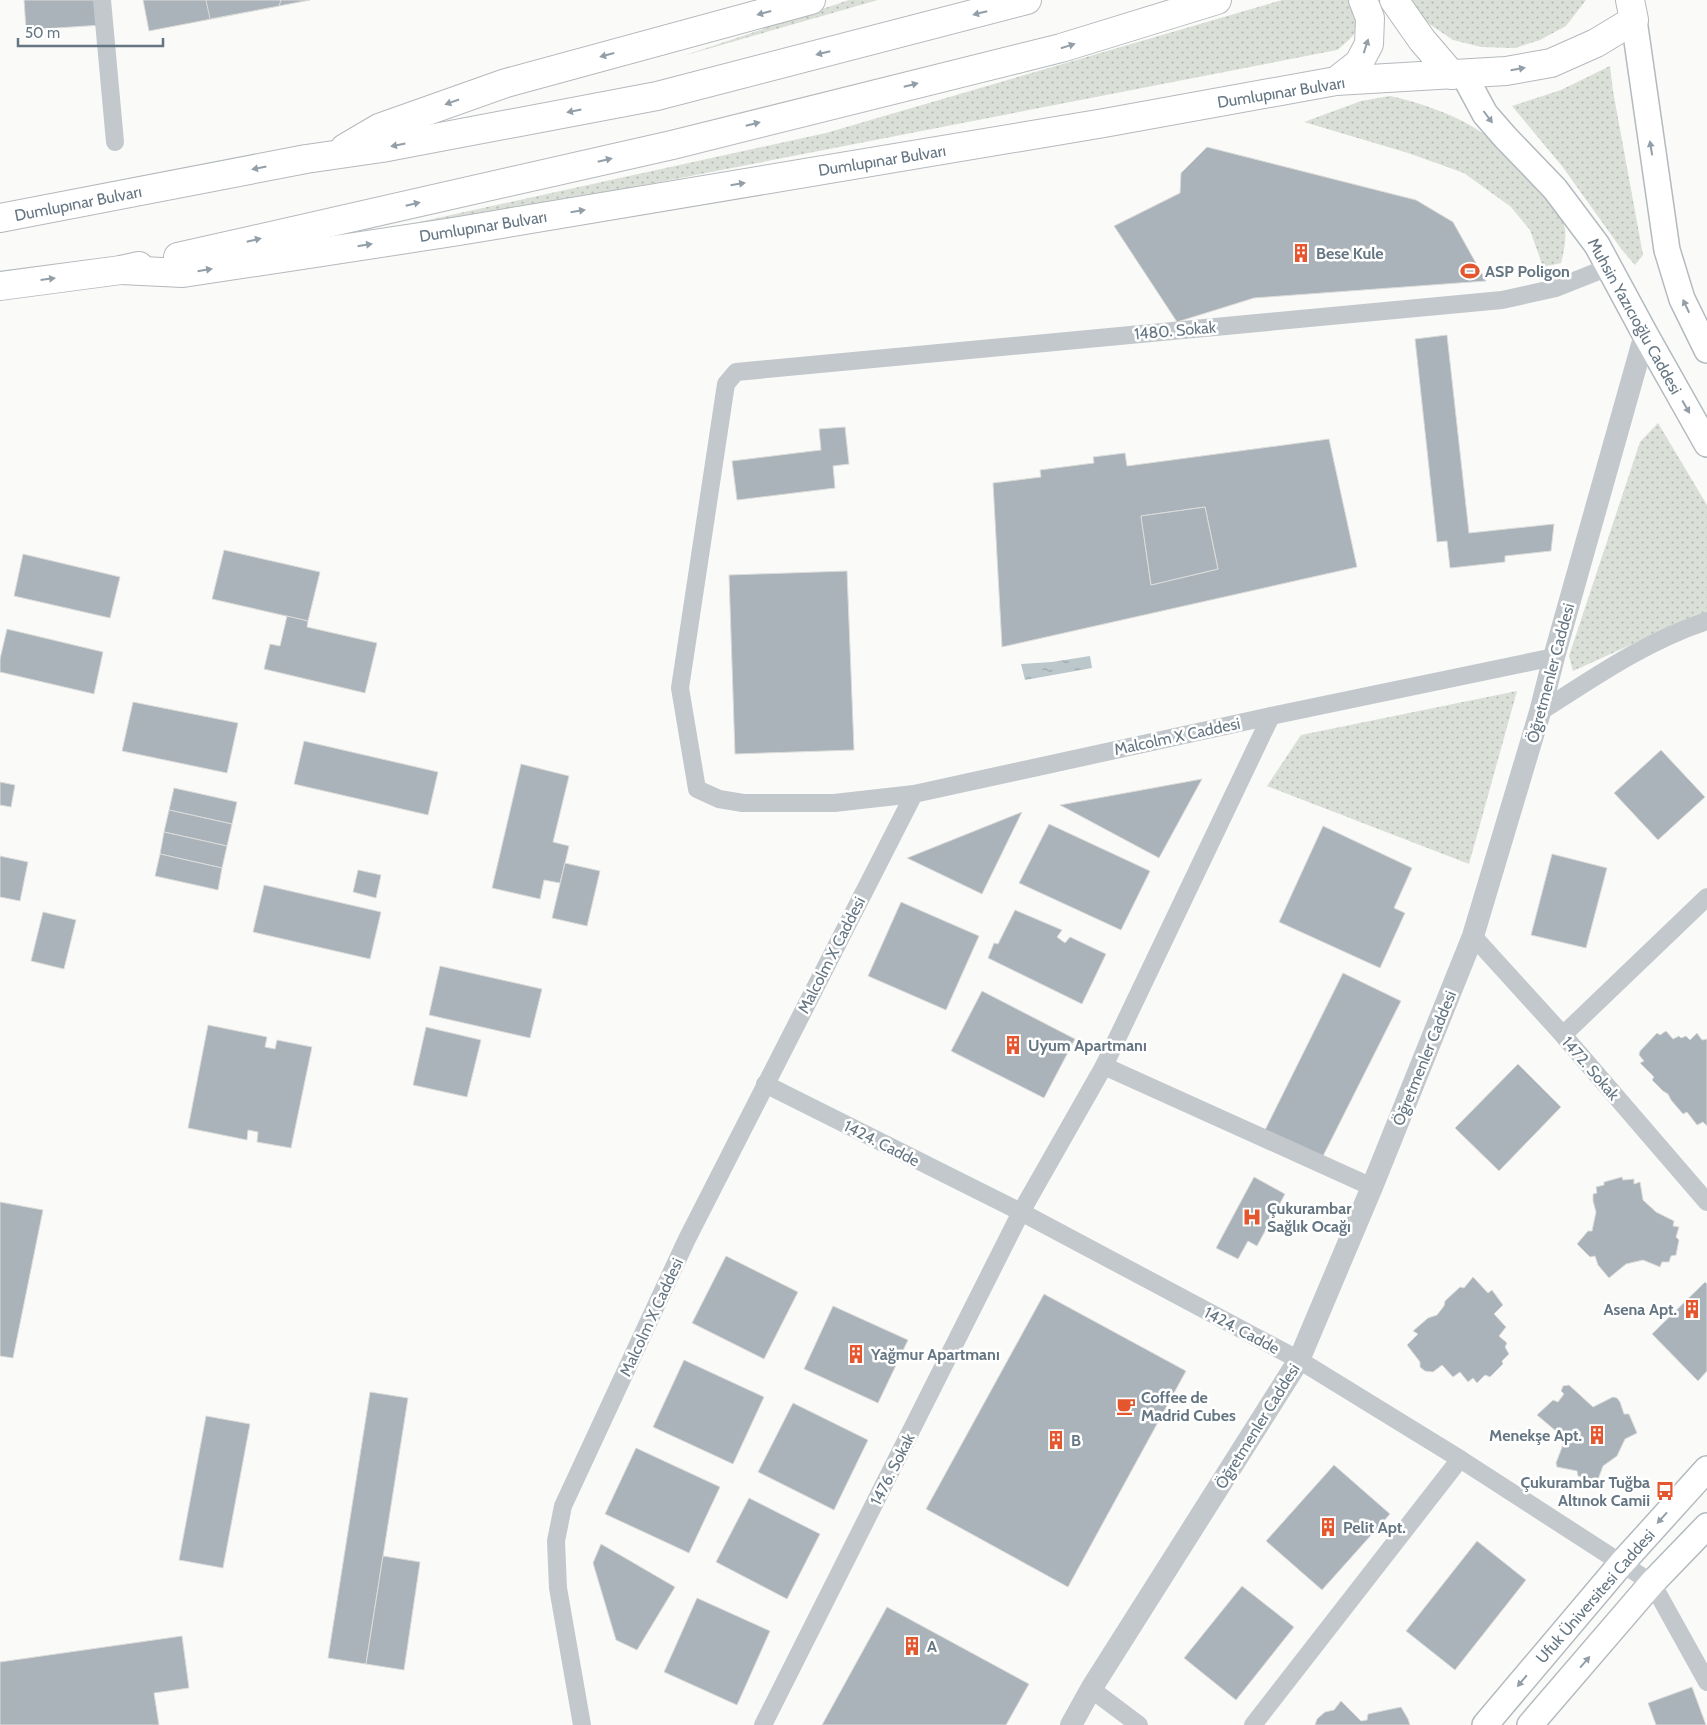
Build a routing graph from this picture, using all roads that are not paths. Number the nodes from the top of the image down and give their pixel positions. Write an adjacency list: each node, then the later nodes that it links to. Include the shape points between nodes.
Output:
1 (102, 0): 10 (street)
2 (811, 0): 11 (highway, Dumlupınar Bulvarı, one-way to 11, via 506,83 379,128)
3 (1027, 0): 11 (highway, Dumlupınar Bulvarı, one-way to 11, via 657,96)
4 (1217, 0): 14 (highway, Dumlupınar Bulvarı, one-way to 4, via 672,145 1061,48)
5 (1363, 0): 9 (highway, one-way to 5, via 1359,64 1368,44 1370,18)
6 (1394, 0): 8 (highway, via 1422,40)
7 (1634, 7): 8 (highway, Dumlupınar Bulvarı, one-way to 7, via 1506,72 1551,64 1596,42); 17 (main road, one-way to 7, via 1682,299 1667,250)
8 (1458, 75): 9 (highway, Dumlupınar Bulvarı); 13 (main road, Muhsin Yazıcıoğlu Caddesi, one-way to 13, via 1485,114 1555,189 1597,245)
9 (1336, 81): 14 (highway, Dumlupınar Bulvarı, one-way to 9, via 183,273 434,234)
10 (115, 142)
11 (319, 157): 12 (highway, Dumlupınar Bulvarı, one-way to 12)
12 (0, 218)
13 (1609, 267): 16 (main road, Muhsin Yazıcıoğlu Caddesi); 23 (street, 1480. Sokak, via 1556,288 1502,300 736,372 726,384 680,688 697,789 719,799 744,803 834,803)
14 (121, 270): 15 (highway, Dumlupınar Bulvarı, one-way to 14)
15 (0, 286)
16 (1645, 334): 18 (main road, Muhsin Yazıcıoğlu Caddesi, one-way to 18); 20 (street, Öğretmenler Caddesi)
17 (1707, 350)
18 (1707, 444)
19 (1707, 621): 21 (street, via 1681,629 1640,651)
20 (1554, 657): 21 (street, Öğretmenler Caddesi); 22 (street, Malcolm X Caddesi)
21 (1540, 712): 25 (street, Öğretmenler Caddesi)
22 (1271, 716): 23 (street, Malcolm X Caddesi); 27 (street, 1476. Sokak)
23 (914, 794): 28 (street, Malcolm X Caddesi)
24 (1707, 897): 26 (street)
25 (1473, 936): 26 (street, 1472. Sokak); 29 (street, Öğretmenler Caddesi)
26 (1563, 1035): 30 (street, 1472. Sokak)
27 (1104, 1066): 29 (street); 31 (street, 1476. Sokak)
28 (765, 1084): 31 (street, 1424. Cadde); 40 (street, Malcolm X Caddesi, via 688,1238 563,1506 556,1541 558,1588)
29 (1372, 1187): 32 (street, Öğretmenler Caddesi)
30 (1707, 1202)
31 (1021, 1212): 32 (street, 1424. Cadde); 41 (street, 1476. Sokak)
32 (1299, 1360): 33 (street, 1424. Cadde); 39 (street, Öğretmenler Caddesi)
33 (1460, 1459): 36 (street, 1424. Cadde); 44 (street)
34 (1707, 1469): 36 (main road, Ufuk Üniversitesi Caddesi, one-way to 36)
35 (1707, 1526): 37 (main road)
36 (1621, 1564): 37 (street, 1424. Cadde); 45 (main road, Ufuk Üniversitesi Caddesi, one-way to 45)
37 (1652, 1583): 38 (street, 1424. Cadde); 46 (main road, one-way to 37)
38 (1707, 1682)
39 (1091, 1689): 42 (street, Öğretmenler Caddesi); 43 (street)
40 (582, 1725)
41 (763, 1725)
42 (1071, 1725)
43 (1139, 1725)
44 (1253, 1725)
45 (1485, 1725)
46 (1530, 1725)

